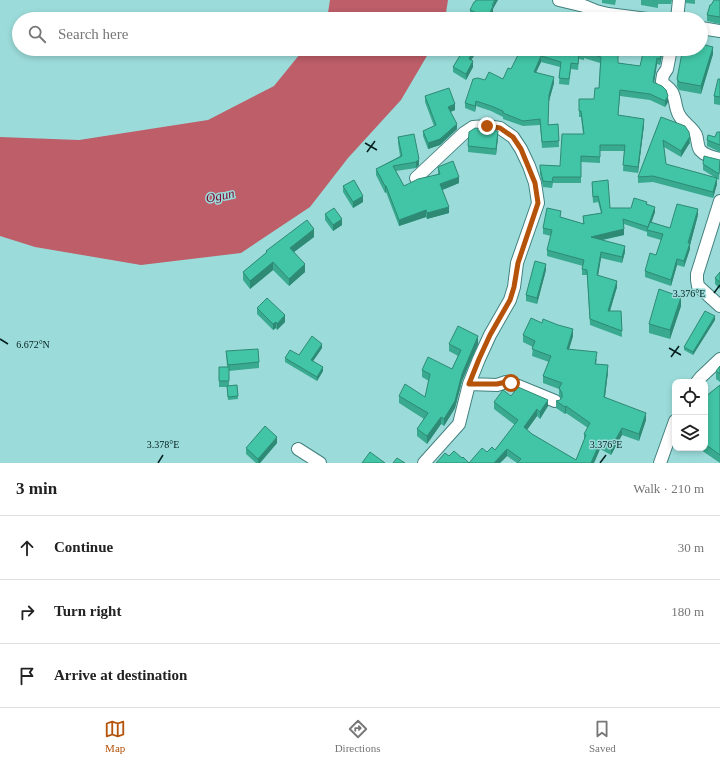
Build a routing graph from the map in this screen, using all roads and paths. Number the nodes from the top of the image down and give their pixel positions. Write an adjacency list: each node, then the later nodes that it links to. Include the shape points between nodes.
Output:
1 (559, 0): 3 (street)
2 (679, 0): 4 (street)
3 (600, 12)
4 (678, 12)
5 (708, 29): 6 (street)
6 (720, 31)
7 (670, 56): 8 (street, via 662,81 672,93 682,121 696,134 700,150 708,156)
8 (720, 159)
9 (416, 178): 14 (street, via 464,133 473,128 487,126 500,128 513,137 521,149 535,183 538,203 518,263 510,300 484,347)
10 (720, 201): 11 (street, via 697,280 698,286)
11 (720, 306)
12 (720, 359): 13 (street)
13 (699, 379)
14 (469, 384): 15 (street, via 506,382); 19 (street, via 459,424)
15 (555, 401)
16 (672, 429): 20 (street)
17 (298, 450): 18 (street)
18 (320, 463)
19 (424, 463)
20 (660, 463)

